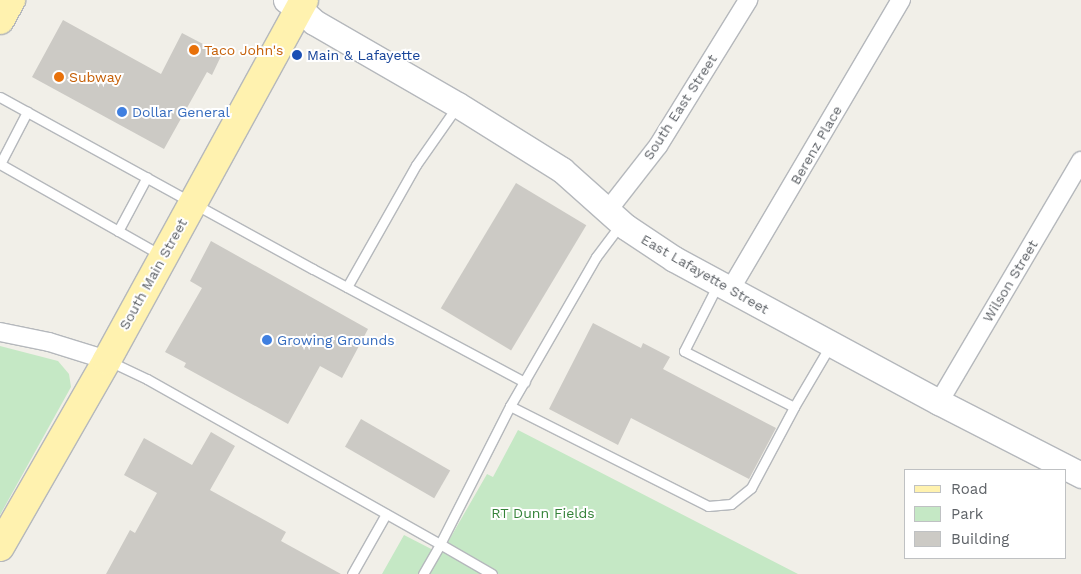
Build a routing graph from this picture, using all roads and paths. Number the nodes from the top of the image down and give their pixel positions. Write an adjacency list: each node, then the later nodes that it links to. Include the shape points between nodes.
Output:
1 (11, 0): 5 (main road)
2 (748, 0): 13 (street, South East Street)
3 (901, 0): 17 (street, Berenz Place)
4 (297, 3): 7 (street, East Lafayette Street, via 314,22); 12 (main road, South Main Street)
5 (0, 20)
6 (0, 97): 8 (lane)
7 (458, 105): 13 (street, East Lafayette Street, via 562,170); 16 (lane, via 416,165)
8 (27, 112): 10 (lane); 11 (lane)
9 (1081, 161): 22 (street, Wilson Street)
10 (0, 164): 14 (lane)
11 (147, 177): 12 (lane); 14 (lane)
12 (193, 202): 15 (main road, South Main Street); 16 (lane)
13 (615, 217): 17 (street, East Lafayette Street, via 674,259); 21 (lane)
14 (118, 231): 15 (lane)
15 (163, 256): 20 (main road, South Main Street)
16 (347, 287): 21 (lane)
17 (724, 287): 19 (street, East Lafayette Street); 24 (lane, via 684,351)
18 (0, 332): 20 (street, via 49,342)
19 (831, 344): 22 (street, East Lafayette Street); 24 (lane)
20 (107, 360): 26 (lane, via 147,379); 28 (main road, South Main Street)
21 (525, 382): 23 (lane)
22 (939, 402): 25 (street, East Lafayette Street)
23 (510, 406): 24 (lane, via 708,506 731,504 751,488); 27 (lane)
24 (794, 407)
25 (1081, 475)
26 (386, 514): 27 (lane); 29 (lane)
27 (440, 544): 30 (lane); 31 (lane)
28 (0, 547)
29 (352, 574)
30 (423, 574)
31 (492, 574)

